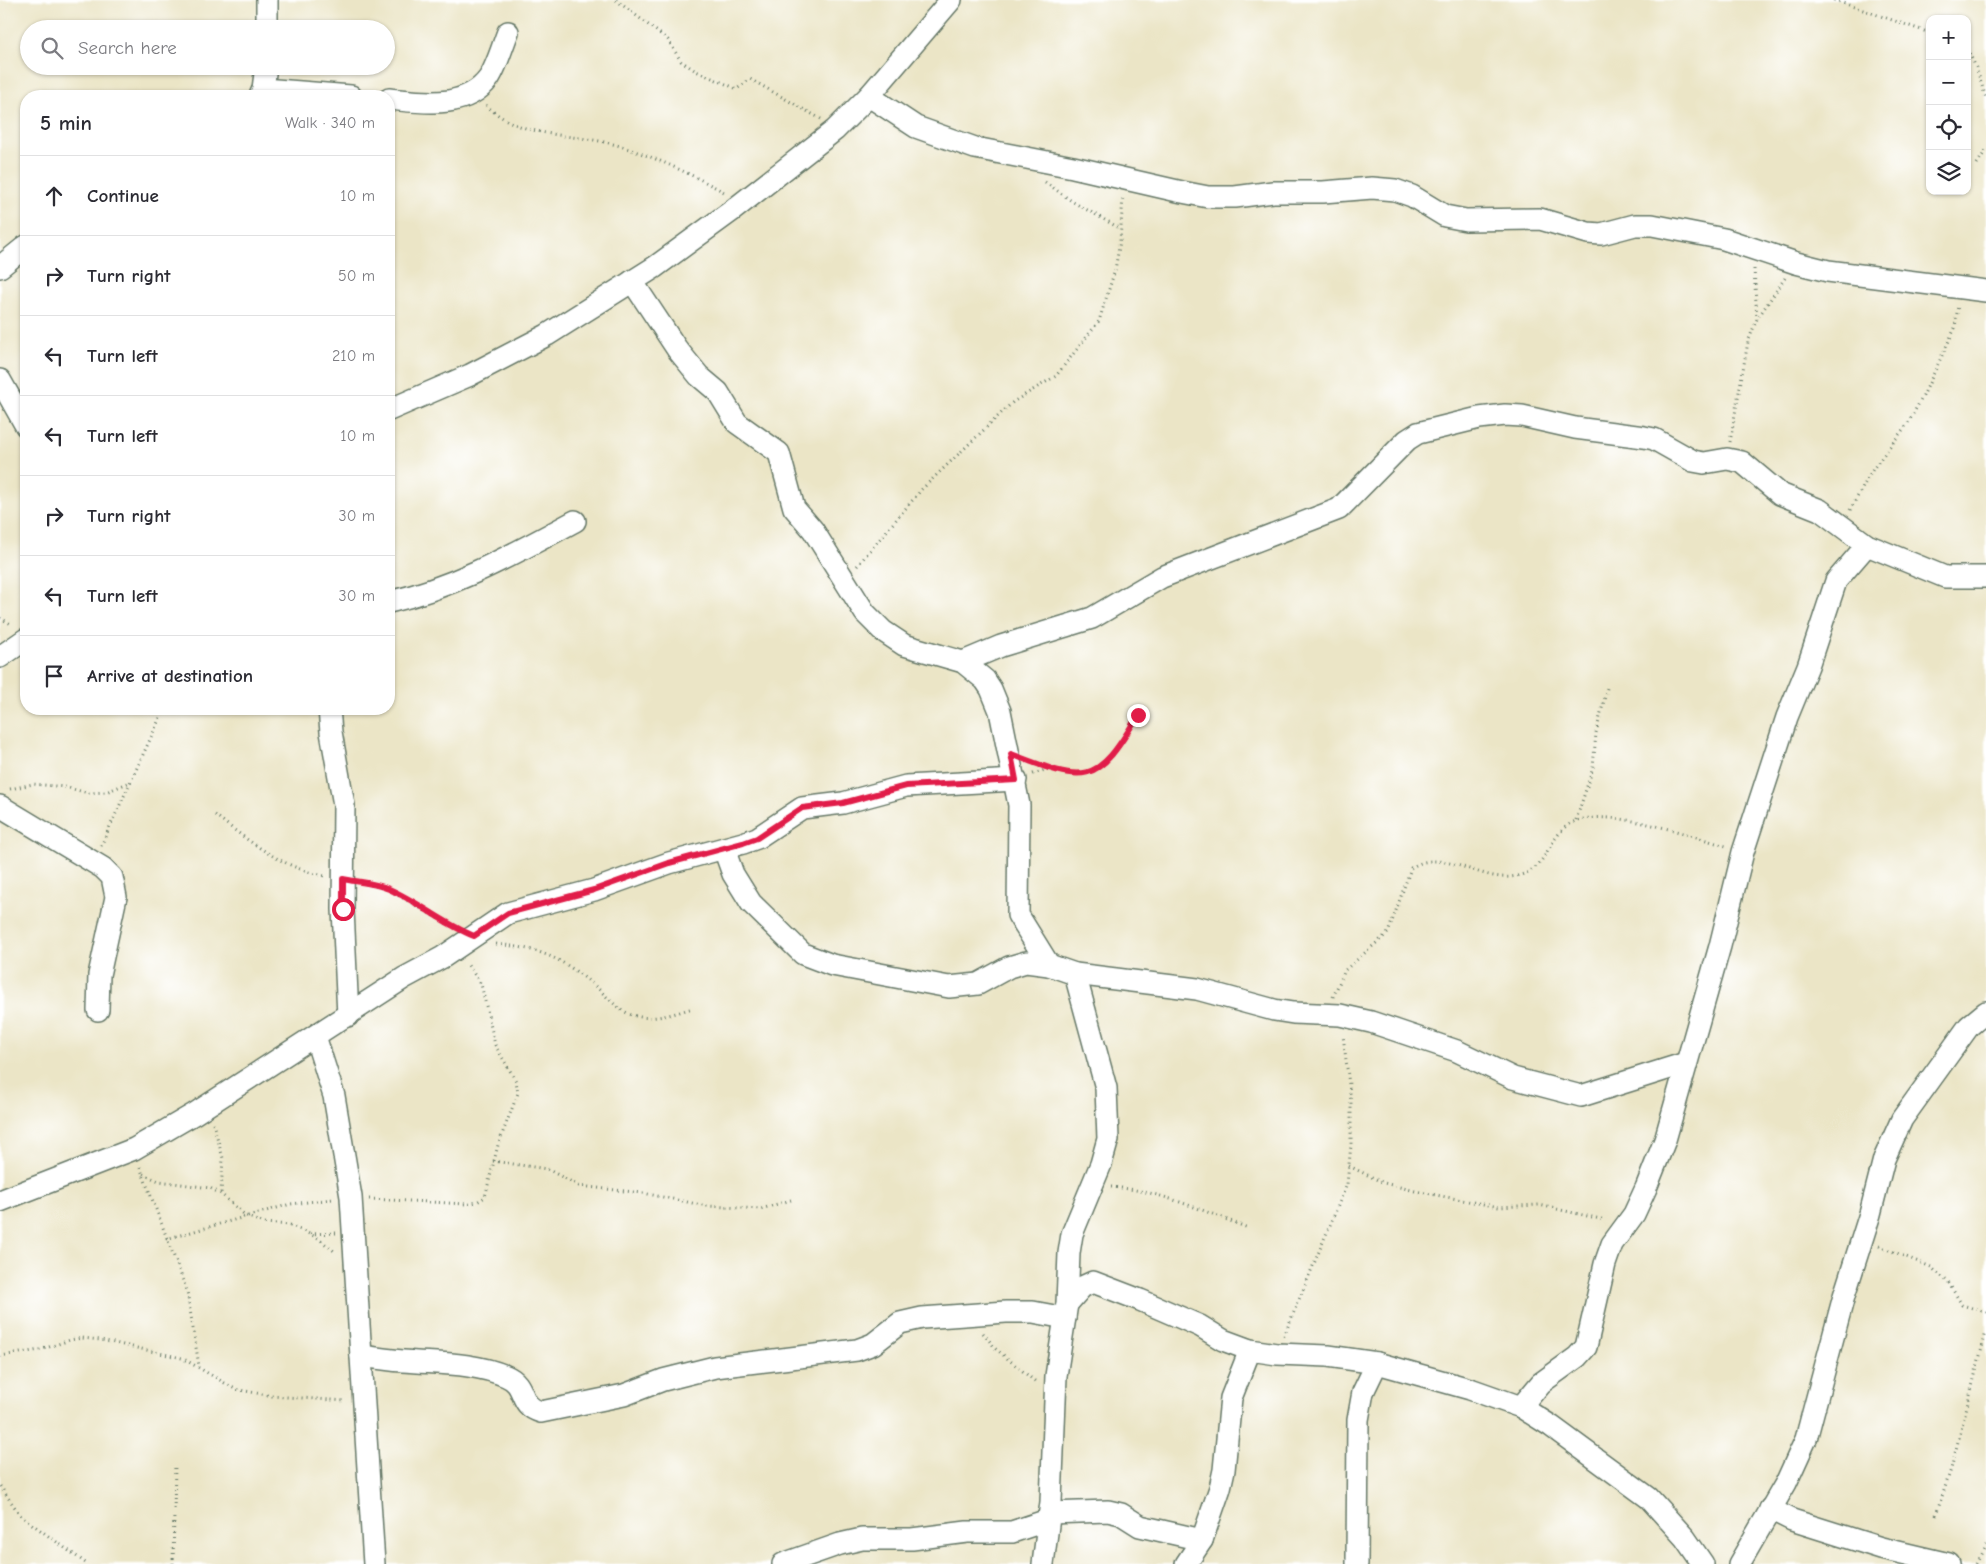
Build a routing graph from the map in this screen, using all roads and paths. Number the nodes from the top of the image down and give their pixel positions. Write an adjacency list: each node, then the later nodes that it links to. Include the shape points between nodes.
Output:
1 (267, 0): 5 (street)
2 (616, 0): 15 (path, via 668,40 677,57 696,71 737,89 750,78)
3 (952, 0): 12 (street)
4 (1834, 0): 7 (path)
5 (267, 20)
6 (508, 32): 11 (street, via 489,78)
7 (1926, 33)
8 (1971, 57): 13 (path)
9 (264, 75): 10 (street)
10 (262, 90)
11 (474, 92): 14 (street, via 453,102); 20 (path, via 496,115 515,126 619,146 701,179)
12 (869, 96): 15 (street); 19 (street, via 916,127 975,148)
13 (1986, 98)
14 (395, 99)
15 (835, 130): 20 (street)
16 (1986, 150): 17 (path)
17 (1977, 164)
18 (1040, 178): 21 (path, via 1069,200)
19 (1125, 179): 21 (path); 22 (street, via 1208,197 1372,188 1395,190 1412,196 1445,216 1466,220 1540,219 1588,234 1652,225)
20 (743, 202): 26 (street)
21 (1121, 229): 38 (path, via 1115,270 1099,321 1093,329 1056,376 1013,402 928,482)
22 (1756, 248): 24 (street); 29 (path)
23 (20, 251): 25 (street)
24 (1796, 263): 27 (street, via 1828,271); 29 (path)
25 (0, 267)
26 (632, 281): 32 (street, via 547,335 470,375); 38 (street, via 677,349 699,376 718,392 737,423 779,453 794,508 813,530)
27 (1959, 287): 28 (street); 35 (path, via 1955,328 1941,360 1908,423 1873,469)
28 (1986, 291)
29 (1757, 319): 33 (path, via 1748,342)
30 (0, 380): 31 (street)
31 (19, 399)
32 (395, 407)
33 (1727, 460): 35 (street, via 1742,462 1780,494 1820,510); 42 (street, via 1698,462 1649,438 1575,428 1522,416 1479,418 1418,433 1339,509 1162,577 1092,618)
34 (575, 521): 39 (street, via 464,578)
35 (1841, 525): 36 (street)
36 (1867, 545): 37 (street, via 1944,577); 54 (street, via 1836,581 1808,666 1786,717)
37 (1986, 577)
38 (844, 581): 42 (street, via 865,613 883,631 904,645)
39 (395, 601)
40 (20, 643): 41 (street)
41 (0, 657)
42 (963, 662): 47 (street, via 991,689)
43 (1607, 688): 52 (path, via 1596,733 1593,768)
44 (161, 715): 49 (path)
45 (330, 715): 56 (street, via 344,805)
46 (1138, 715): 47 (path, via 1118,749 1095,771 1079,775 1063,773)
47 (1011, 754): 48 (street)
48 (1016, 780): 53 (street, via 906,786 843,803 802,808 757,838); 58 (street, via 1020,828 1018,915)
49 (128, 783): 50 (path, via 106,792 33,784 17,786); 55 (path)
50 (1, 799): 55 (street)
51 (215, 815): 56 (path, via 245,839 278,858 314,874)
52 (1576, 820): 54 (path, via 1606,818 1651,824); 63 (path, via 1565,827 1538,865 1527,874 1487,876 1437,860 1418,862 1411,868 1388,933 1345,970)
53 (724, 849): 57 (street, via 635,873 554,902 508,913); 58 (street, via 733,874 766,920 803,954 832,965 949,987 978,984 1009,967 1026,962)
54 (1743, 852): 66 (street)
55 (93, 862): 61 (street, via 112,877 116,898 99,975)
56 (343, 879): 57 (path, via 388,889 453,927); 64 (street)
57 (465, 943): 60 (path, via 521,946 557,957 618,1006 636,1016 653,1017); 64 (street, via 404,978); 69 (path, via 481,984 495,1045 518,1087 516,1103)
58 (1049, 965): 59 (street)
59 (1076, 974): 63 (street, via 1188,988 1274,1010); 72 (street, via 1102,1069 1108,1106 1108,1139)
60 (693, 1008)
61 (98, 1010)
62 (1986, 1012): 83 (street, via 1969,1026 1902,1119 1884,1159)
63 (1334, 1015): 66 (street, via 1371,1022 1457,1051 1513,1078 1581,1096); 70 (path, via 1351,1101)
64 (348, 1016): 65 (street)
65 (315, 1036): 67 (street); 74 (street, via 334,1096)
66 (1686, 1062): 78 (street, via 1665,1140)
67 (207, 1106): 68 (street); 73 (path, via 222,1150)
68 (134, 1149): 71 (path); 76 (street)
69 (493, 1161): 74 (path, via 485,1197 476,1202 451,1204); 75 (path, via 547,1169 579,1186 643,1193 707,1206 761,1209)
70 (1349, 1166): 78 (path, via 1384,1183 1415,1191 1499,1207 1539,1205); 90 (path, via 1347,1184)
71 (143, 1174): 73 (path, via 159,1181 210,1188); 82 (path)
72 (1092, 1185): 79 (path, via 1142,1191); 85 (street, via 1072,1234)
73 (221, 1194): 77 (path)
74 (351, 1197): 77 (path, via 291,1204); 84 (street)
75 (791, 1200)
76 (0, 1201)
77 (246, 1216): 81 (path, via 264,1223 290,1225); 82 (path)
78 (1627, 1224): 97 (street, via 1612,1244 1605,1264 1586,1347 1541,1383)
79 (1248, 1228)
80 (343, 1232): 81 (path)
81 (309, 1234): 84 (path, via 328,1245)
82 (166, 1239): 94 (path, via 187,1291)
83 (1862, 1240): 86 (path, via 1930,1266 1948,1282 1962,1305); 100 (street, via 1808,1432 1786,1483)
84 (356, 1270): 92 (street)
85 (1066, 1311): 87 (street); 89 (street, via 1082,1287 1093,1282); 96 (street)
86 (1986, 1312)
87 (967, 1314): 92 (street, via 900,1323 874,1344 857,1350 708,1369 663,1380 624,1395 540,1412 526,1405 514,1380 491,1371 464,1365); 96 (path, via 996,1349)
88 (1986, 1332): 101 (path)
89 (1250, 1350): 90 (street); 103 (street, via 1231,1398 1224,1470)
90 (1277, 1354): 93 (street, via 1328,1356)
91 (0, 1356): 94 (path, via 40,1350 82,1338 167,1353)
92 (361, 1356): 95 (street)
93 (1377, 1363): 97 (street); 111 (street, via 1363,1392 1358,1420)
94 (199, 1366): 95 (path, via 235,1389 305,1400)
95 (364, 1398): 107 (street)
96 (1055, 1398): 102 (street)
97 (1520, 1407): 112 (street, via 1649,1498 1685,1538)
98 (175, 1464): 106 (path)
99 (0, 1486): 105 (path, via 21,1516)
100 (1770, 1510): 113 (street); 114 (street, via 1881,1548)
101 (1936, 1515)
102 (1049, 1516): 103 (street, via 1108,1511 1121,1514 1140,1526); 108 (street, via 1012,1532 862,1539); 109 (street)
103 (1202, 1540): 110 (street)
104 (1986, 1546): 115 (path)
105 (87, 1564)
106 (173, 1564)
107 (374, 1564)
108 (783, 1564)
109 (1042, 1564)
110 (1186, 1564)
111 (1357, 1564)
112 (1703, 1564)
113 (1739, 1564)
114 (1949, 1564)
115 (1976, 1564)

